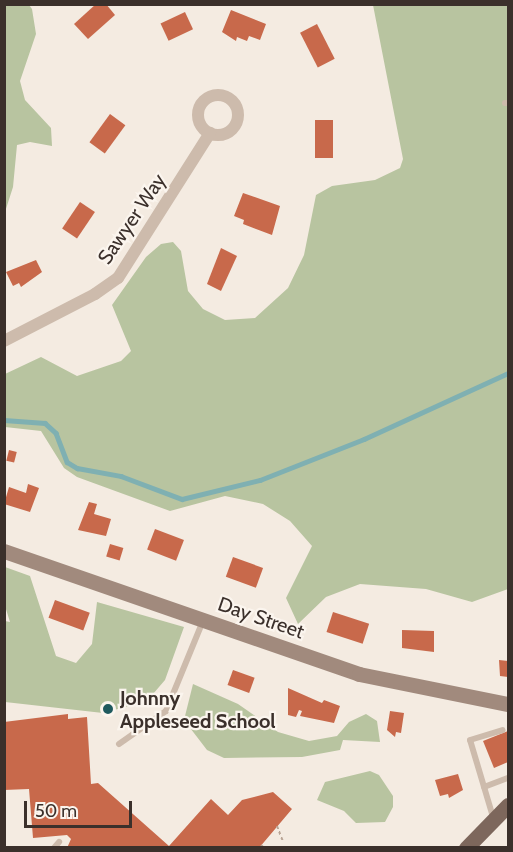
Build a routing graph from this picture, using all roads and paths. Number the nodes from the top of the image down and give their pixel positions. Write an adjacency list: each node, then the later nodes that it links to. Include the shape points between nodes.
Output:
1 (210, 133): 2 (street, Sawyer Way, via 118,278)
2 (4, 341)
3 (4, 551): 4 (main road, Day Street)
4 (203, 620): 5 (main road, Day Street, via 358,674); 7 (lane, via 166,711)
5 (508, 704)
6 (503, 730): 9 (lane, via 470,740)
7 (119, 744)
8 (508, 778): 9 (lane)
9 (484, 787): 11 (lane)
10 (508, 805): 11 (main road)
11 (493, 817): 14 (main road)
12 (277, 826): 13 (path)
13 (283, 842)
14 (466, 848)

